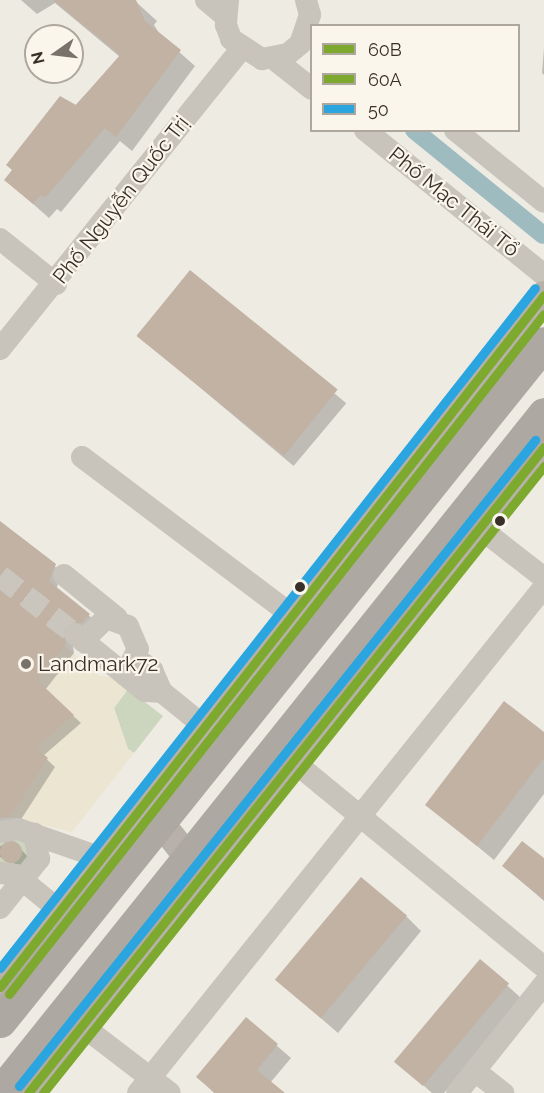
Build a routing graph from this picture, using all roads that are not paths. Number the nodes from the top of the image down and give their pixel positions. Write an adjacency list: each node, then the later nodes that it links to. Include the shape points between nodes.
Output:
1 (206, 0): 2 (street)
2 (227, 8): 4 (street)
3 (313, 14): 5 (street, via 300,44)
4 (240, 50): 5 (street); 12 (street, Phố Nguyễn Quốc Trị)
5 (274, 59): 6 (street)
6 (310, 87)
7 (366, 132): 11 (street, Phố Mạc Thái Tổ)
8 (456, 132): 9 (street)
9 (544, 202)
10 (0, 239): 12 (street)
11 (544, 275)
12 (56, 284): 15 (street, Phố Nguyễn Quốc Trị)
13 (544, 295): 23 (main road)
14 (544, 343): 41 (highway, bridge)
15 (0, 349)
16 (544, 414): 45 (highway, bridge)
17 (544, 447): 19 (main road)
18 (82, 457): 23 (street)
19 (480, 528): 21 (street); 27 (main road)
20 (63, 575): 24 (street)
21 (544, 578)
22 (544, 587): 28 (street)
23 (293, 615): 26 (main road)
24 (117, 618): 25 (street, via 136,636); 25 (street, via 98,622 79,637)
25 (131, 667): 26 (street, via 145,691 162,692)
26 (205, 727): 29 (main road)
27 (293, 760): 28 (street); 33 (main road)
28 (359, 819): 38 (street); 44 (street)
29 (132, 820): 32 (main road); 33 (main road, via 164,826)
30 (0, 832): 31 (street)
31 (34, 833): 32 (street); 35 (street, via 39,859)
32 (99, 857): 37 (main road)
33 (200, 872): 42 (main road)
34 (0, 873): 35 (street, via 9,871)
35 (23, 880): 36 (street); 37 (street)
36 (0, 908)
37 (59, 910): 39 (main road)
38 (544, 967)
39 (0, 987)
40 (542, 992): 43 (street)
41 (0, 1021)
42 (80, 1024): 44 (street); 46 (main road)
43 (475, 1071): 48 (street); 49 (street)
44 (144, 1086): 47 (street)
45 (0, 1093)
46 (28, 1093)
47 (170, 1093)
48 (457, 1093)
49 (503, 1093)

